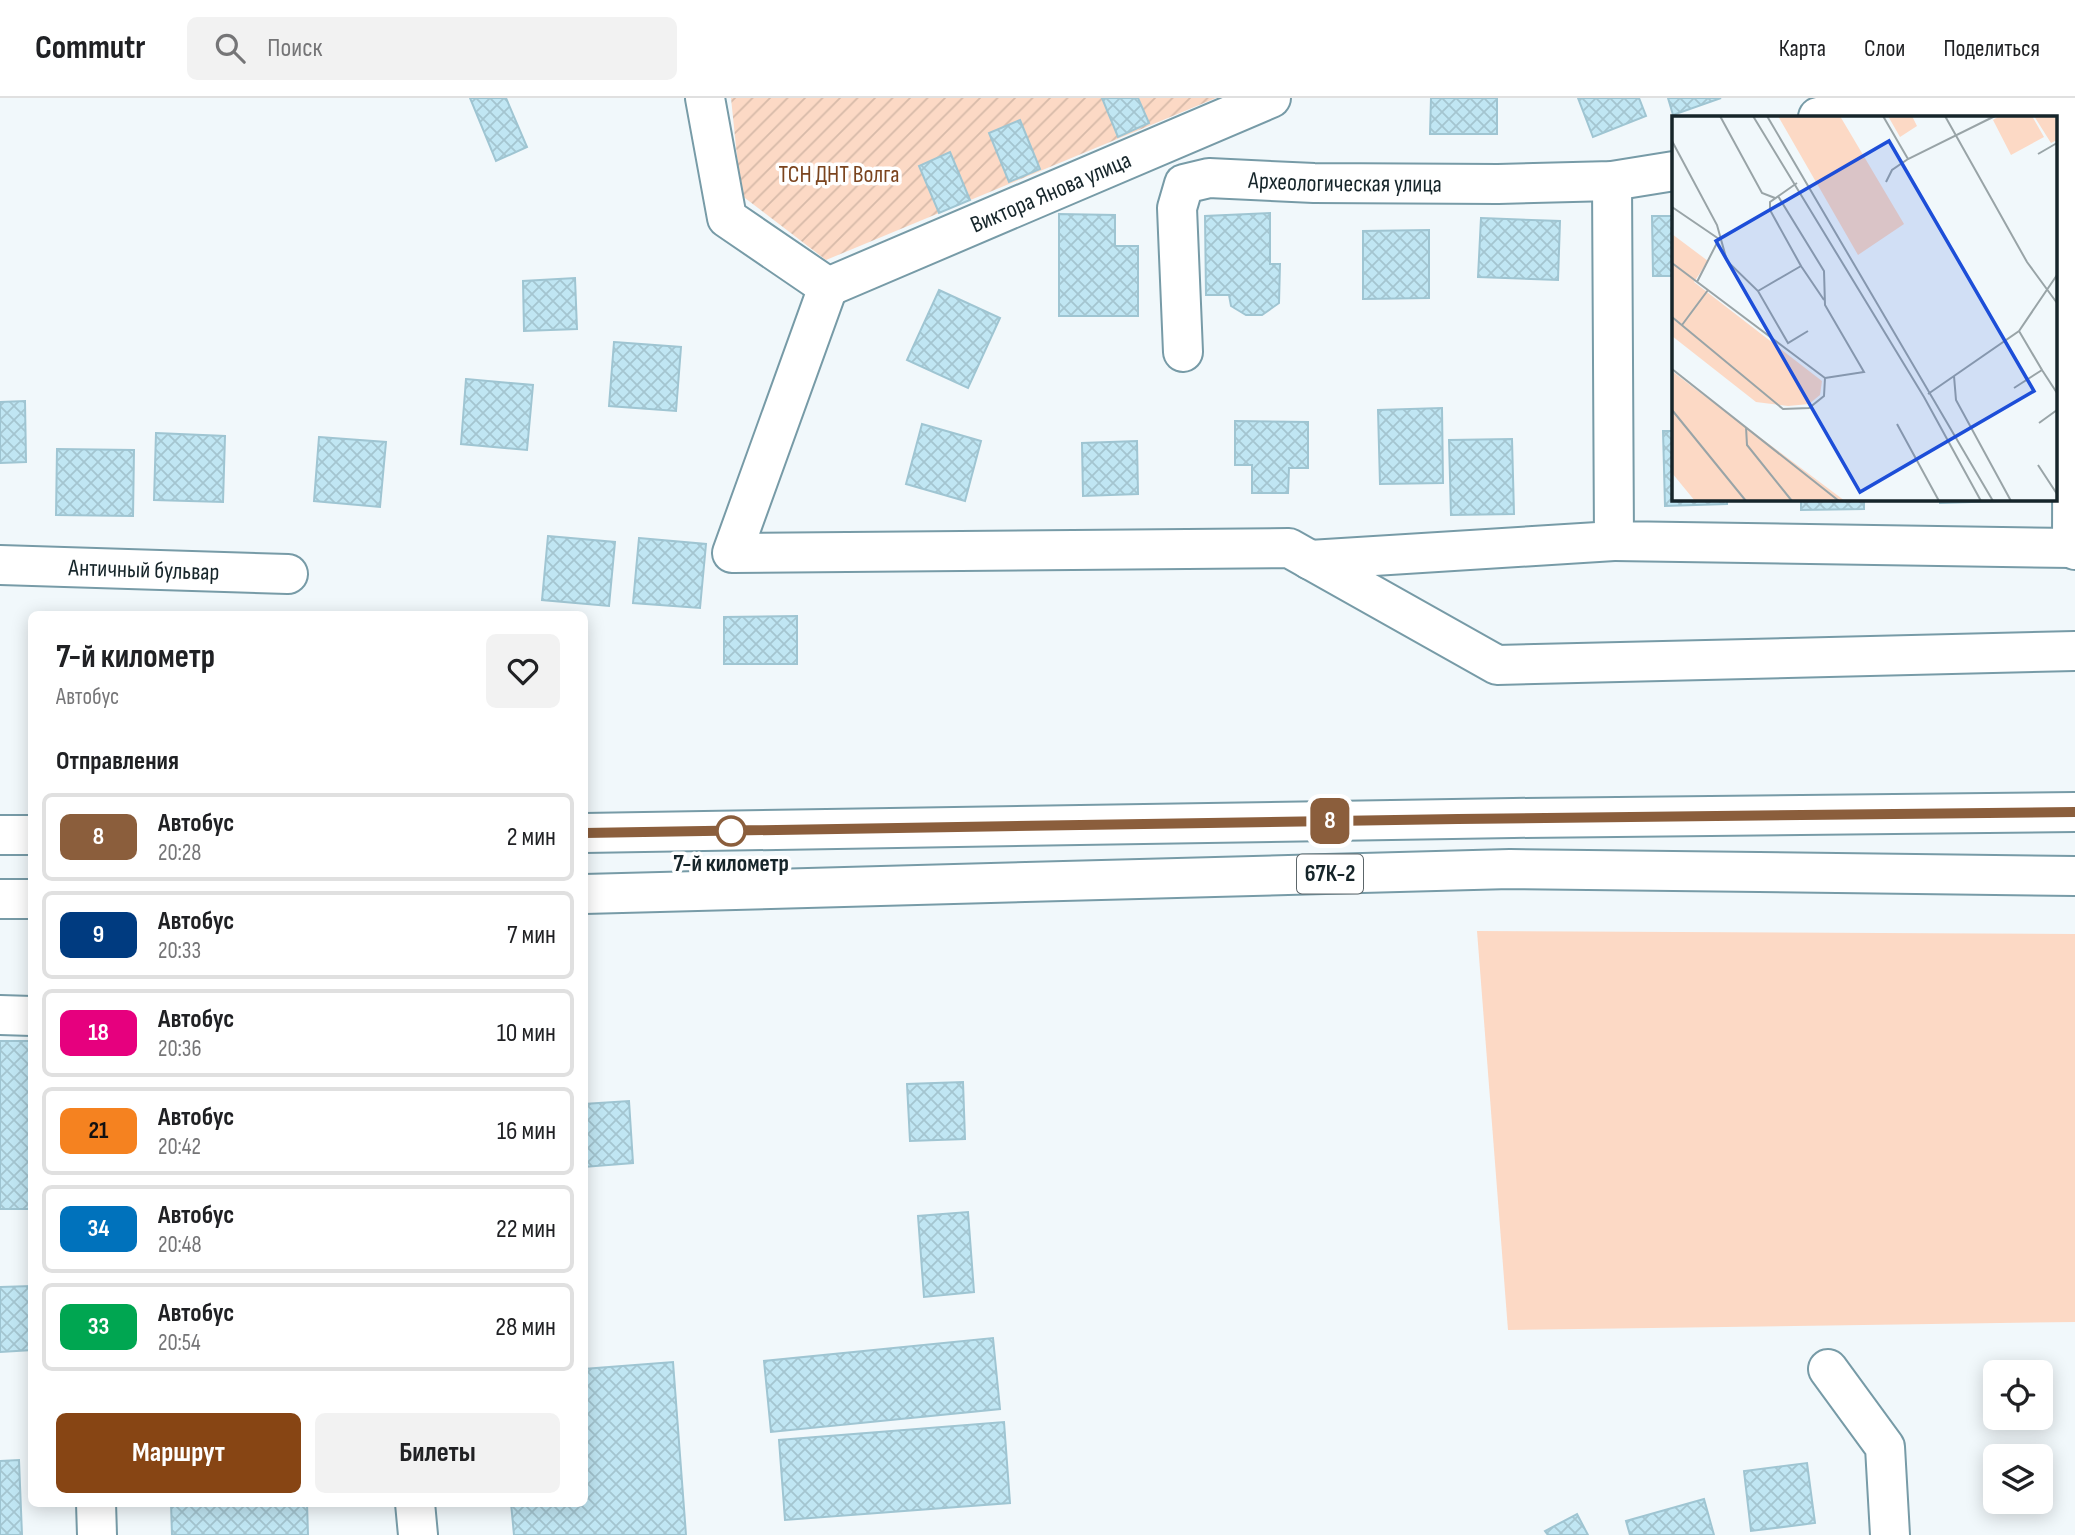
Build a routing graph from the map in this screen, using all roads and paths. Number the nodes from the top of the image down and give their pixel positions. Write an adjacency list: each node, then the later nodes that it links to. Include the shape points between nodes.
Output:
1 (705, 98): 10 (main road, via 727,218)
2 (1271, 98): 10 (main road, Виктора Янова улица)
3 (1908, 98): 5 (main road)
4 (1921, 98): 6 (main road, via 2018,100)
5 (1823, 116)
6 (2057, 116)
7 (2064, 119): 13 (main road)
8 (1672, 172): 9 (main road, Археологическая улица)
9 (1612, 181): 11 (main road, Археологическая улица, via 1314,183 1209,178 1184,184 1177,208); 12 (main road)
10 (828, 287): 14 (main road, via 732,553 1289,548)
11 (1183, 352)
12 (1614, 541): 13 (main road); 14 (main road)
13 (2073, 549)
14 (1310, 559): 17 (main road, via 1497,665)
15 (0, 565): 16 (main road, Античный бульвар)
16 (288, 574)
17 (2075, 651)
18 (2075, 812): 19 (main road, 67К-2)
19 (588, 833)
20 (0, 835): 21 (main road)
21 (28, 835)
22 (2075, 876): 23 (main road, 67К-2, via 1510,869)
23 (588, 894)
24 (0, 899): 25 (main road)
25 (28, 900)
26 (0, 1015): 27 (main road)
27 (28, 1016)
28 (1828, 1369): 33 (main road, via 1885,1447)
29 (96, 1507): 31 (main road)
30 (415, 1507): 32 (main road)
31 (97, 1535)
32 (418, 1535)
33 (1890, 1535)

